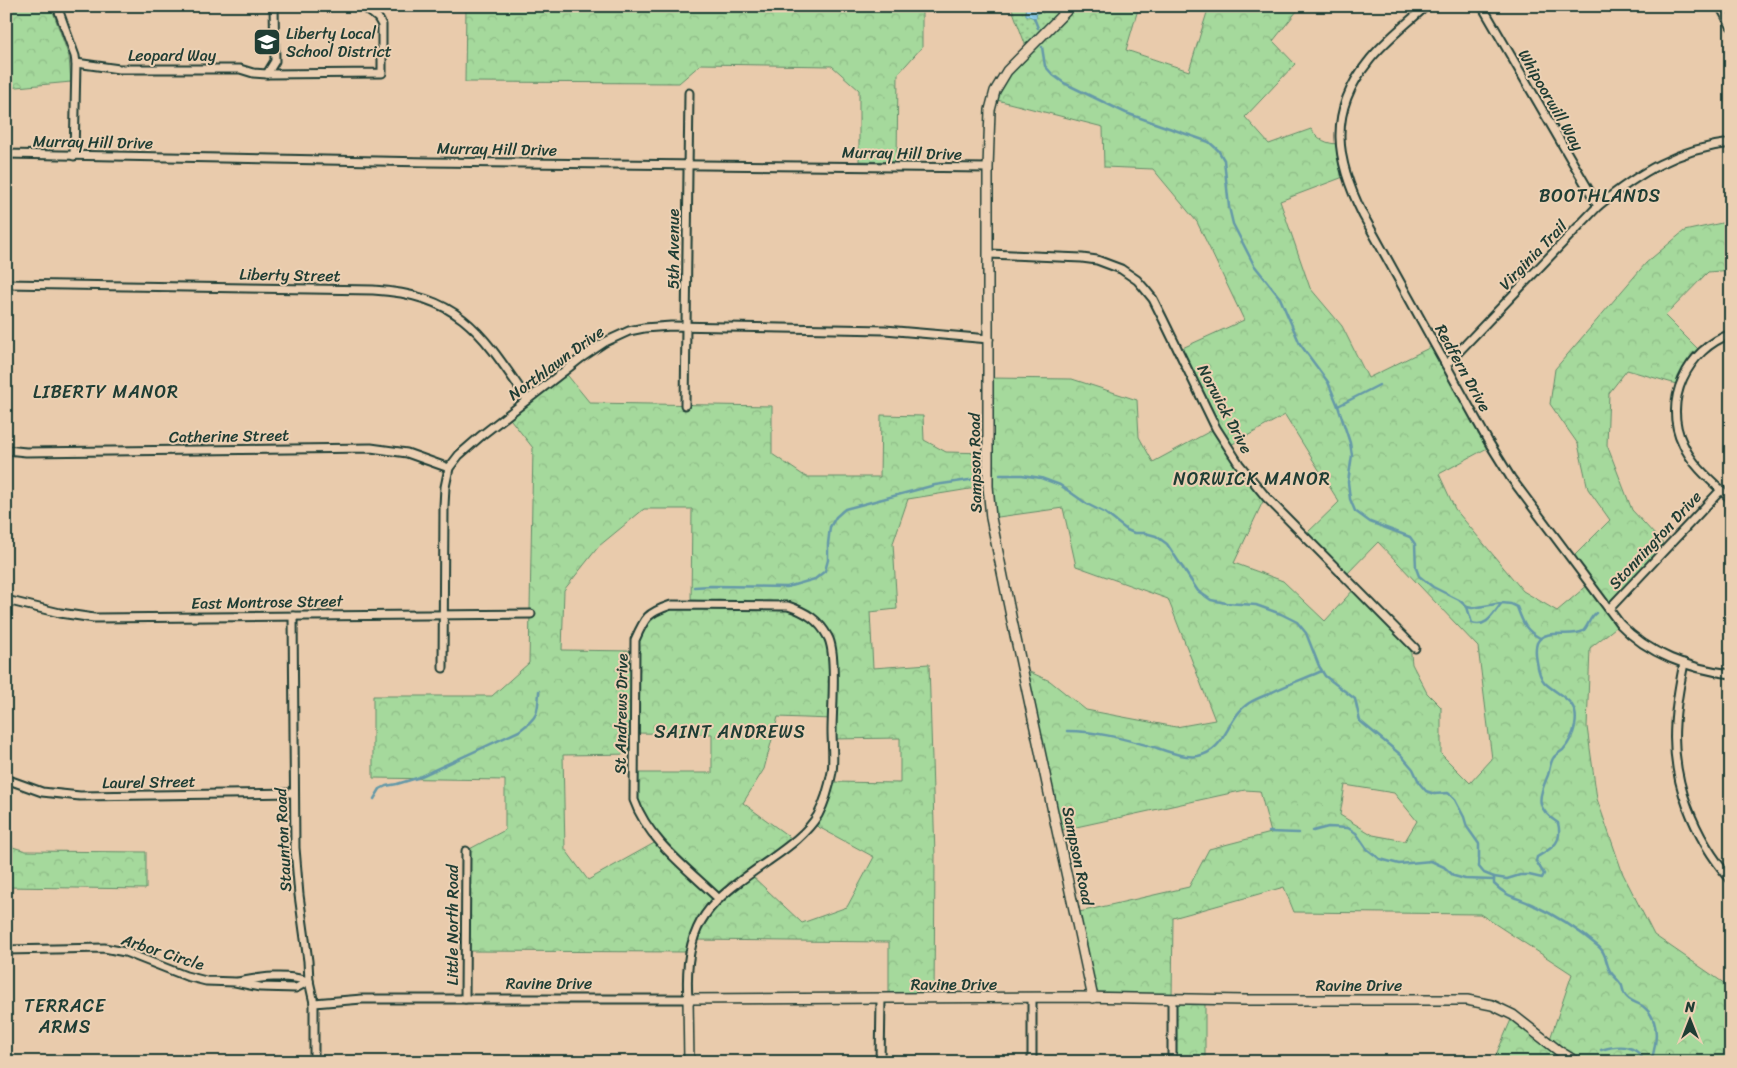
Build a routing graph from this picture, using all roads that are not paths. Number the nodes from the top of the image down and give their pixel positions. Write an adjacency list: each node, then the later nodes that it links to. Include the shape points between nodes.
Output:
1 (57, 6): 9 (street)
2 (274, 6): 10 (street, via 275,61)
3 (362, 6): 10 (street, Leopard Way, via 382,25 382,73)
4 (1071, 6): 16 (street, Sampson Road, via 1000,81 990,110)
5 (1426, 6): 23 (street, Redfern Drive, via 1377,52 1359,74 1346,101 1340,144 1351,191)
6 (1482, 6): 17 (street, Whipoorwill Way)
7 (1720, 6): 8 (street)
8 (1731, 26)
9 (76, 63): 10 (street, Leopard Way, via 119,69 240,69); 14 (street)
10 (268, 74)
11 (689, 93): 15 (street, 5th Avenue)
12 (1731, 143): 17 (street, Virginia Trail, via 1694,150 1653,167)
13 (6, 154): 14 (street, Murray Hill Drive)
14 (74, 156): 15 (street, Murray Hill Drive)
15 (688, 165): 16 (street, Murray Hill Drive); 20 (street, 5th Avenue)
16 (988, 168): 18 (street, Sampson Road)
17 (1598, 206): 23 (street, Virginia Trail)
18 (989, 254): 22 (street, Sampson Road); 35 (street, Norwick Drive, via 1097,260 1121,269 1136,280 1153,299 1216,428 1243,470)
19 (6, 284): 24 (street, Liberty Street, via 407,293 442,304 467,322 493,350)
20 (686, 327): 22 (street, Northlawn Drive, via 885,330); 24 (street, Northlawn Drive, via 644,328 615,336); 25 (street, 5th Avenue)
21 (1731, 334): 28 (street, Stonnington Drive, via 1714,342 1695,358 1683,378 1676,407 1678,431 1689,456)
22 (989, 339): 47 (street, Sampson Road, via 988,486 991,518)
23 (1446, 365): 31 (street, Redfern Drive, via 1511,478)
24 (528, 399): 27 (street, Northlawn Drive, via 459,455)
25 (686, 405)
26 (6, 450): 27 (street, Catherine Street, via 371,448 407,453)
27 (449, 468): 32 (street, via 444,506)
28 (1721, 490): 29 (street, Stonnington Drive); 31 (street, Stonnington Drive)
29 (1731, 499)
30 (6, 600): 34 (street, East Montrose Street, via 94,618)
31 (1609, 609): 36 (street, Redfern Drive, via 1638,642)
32 (444, 614): 33 (street, East Montrose Street); 34 (street, East Montrose Street); 37 (street)
33 (531, 614)
34 (293, 616): 40 (street, Staunton Road)
35 (1415, 648)
36 (1684, 663): 38 (street, Redfern Drive); 42 (street, via 1675,725 1678,772 1693,823)
37 (443, 668)
38 (1731, 674)
39 (6, 778): 40 (street, Laurel Street, via 42,792 80,796)
40 (294, 793): 45 (street, Staunton Road, via 296,872)
41 (466, 851): 48 (street, Little North Road)
42 (1731, 880)
43 (719, 899): 43 (street, St Andrews Drive, via 804,832 817,817 826,798 832,771 833,663 829,639 818,622 804,611 788,606 671,605 653,611 643,623 636,640 634,800 652,835); 49 (street, St Andrews Drive, via 705,914 693,940 687,980)
44 (6, 950): 45 (street, Arbor Circle, via 104,948 126,952 206,981 235,982 260,977 295,977)
45 (309, 981): 52 (street, Staunton Road)
46 (1032, 998): 47 (street, Ravine Drive); 50 (street, Ravine Drive); 56 (street)
47 (1093, 998): 51 (street, Ravine Drive)
48 (465, 999): 49 (street, Ravine Drive); 52 (street, Ravine Drive, via 362,999)
49 (688, 999): 50 (street, Ravine Drive); 54 (street)
50 (881, 999): 55 (street)
51 (1172, 1000): 57 (street); 58 (street, Ravine Drive, via 1476,1001 1513,1015)
52 (314, 1003): 53 (street, Staunton Road)
53 (314, 1062)
54 (689, 1062)
55 (880, 1062)
56 (1032, 1062)
57 (1172, 1062)
58 (1577, 1062)

